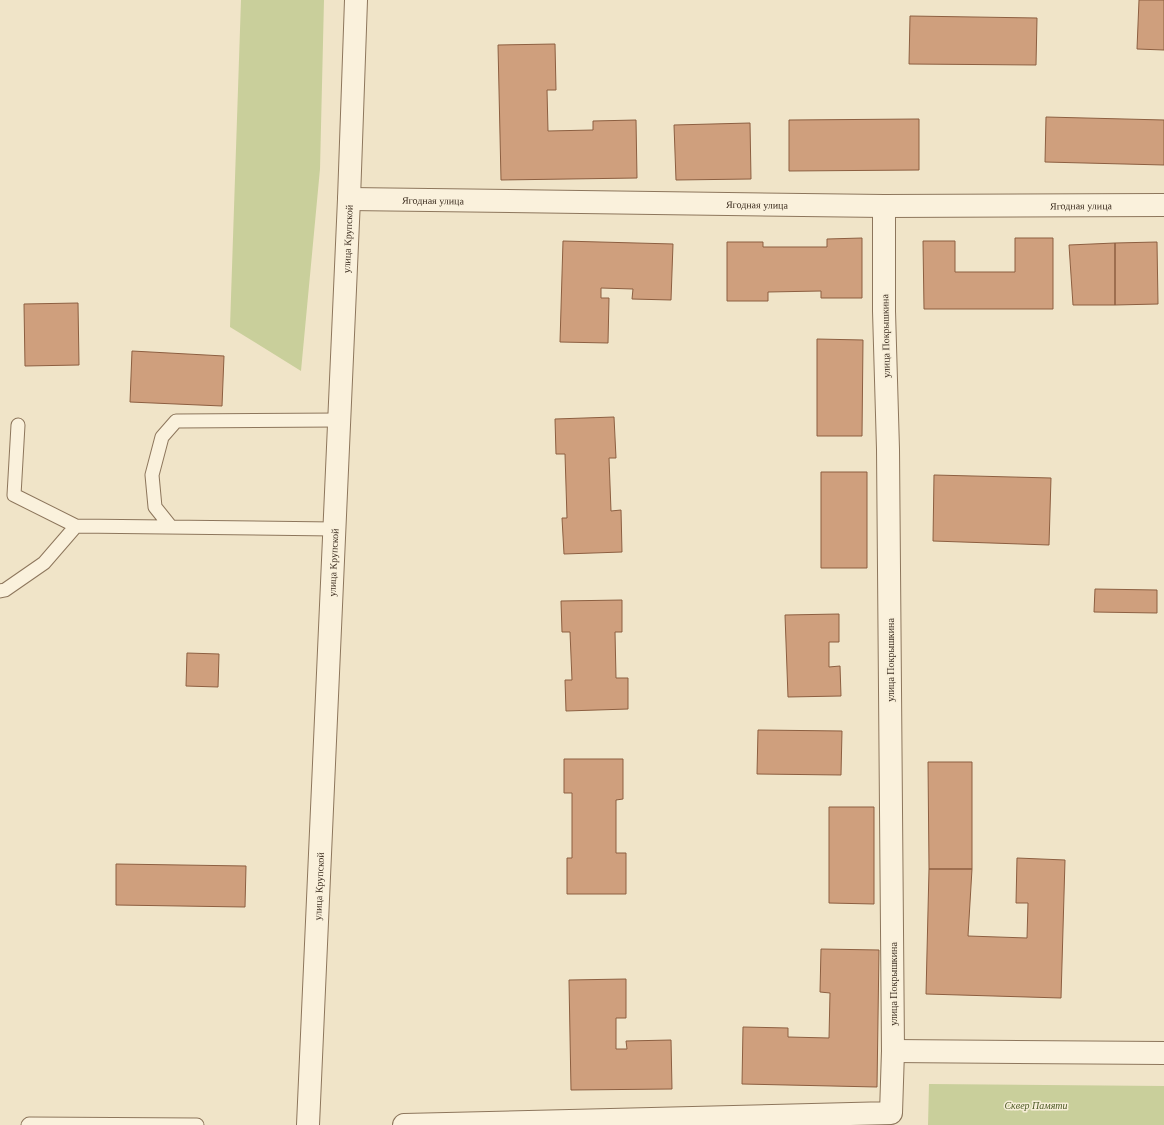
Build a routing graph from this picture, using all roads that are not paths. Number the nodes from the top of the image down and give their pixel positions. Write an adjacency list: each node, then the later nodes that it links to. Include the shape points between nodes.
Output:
1 (356, 0): 2 (street, улица Крупской)
2 (349, 199): 4 (street, Ягодная улица); 5 (street, улица Крупской)
3 (1164, 205): 4 (street, Ягодная улица)
4 (884, 206): 11 (street, улица Покрышкина)
5 (339, 420): 8 (lane, via 176,421 162,437 152,475 155,507); 9 (street, улица Крупской)
6 (18, 425): 7 (lane, via 14,495)
7 (76, 526): 8 (lane); 10 (lane, via 44,563)
8 (171, 528): 9 (lane)
9 (334, 530): 16 (street, улица Крупской)
10 (0, 591)
11 (893, 1051): 12 (street); 17 (street, улица Покрышкина, via 891,1113)
12 (1164, 1054)
13 (28, 1125): 14 (lane)
14 (173, 1125): 15 (lane)
15 (197, 1125)
16 (308, 1125)
17 (404, 1125)

